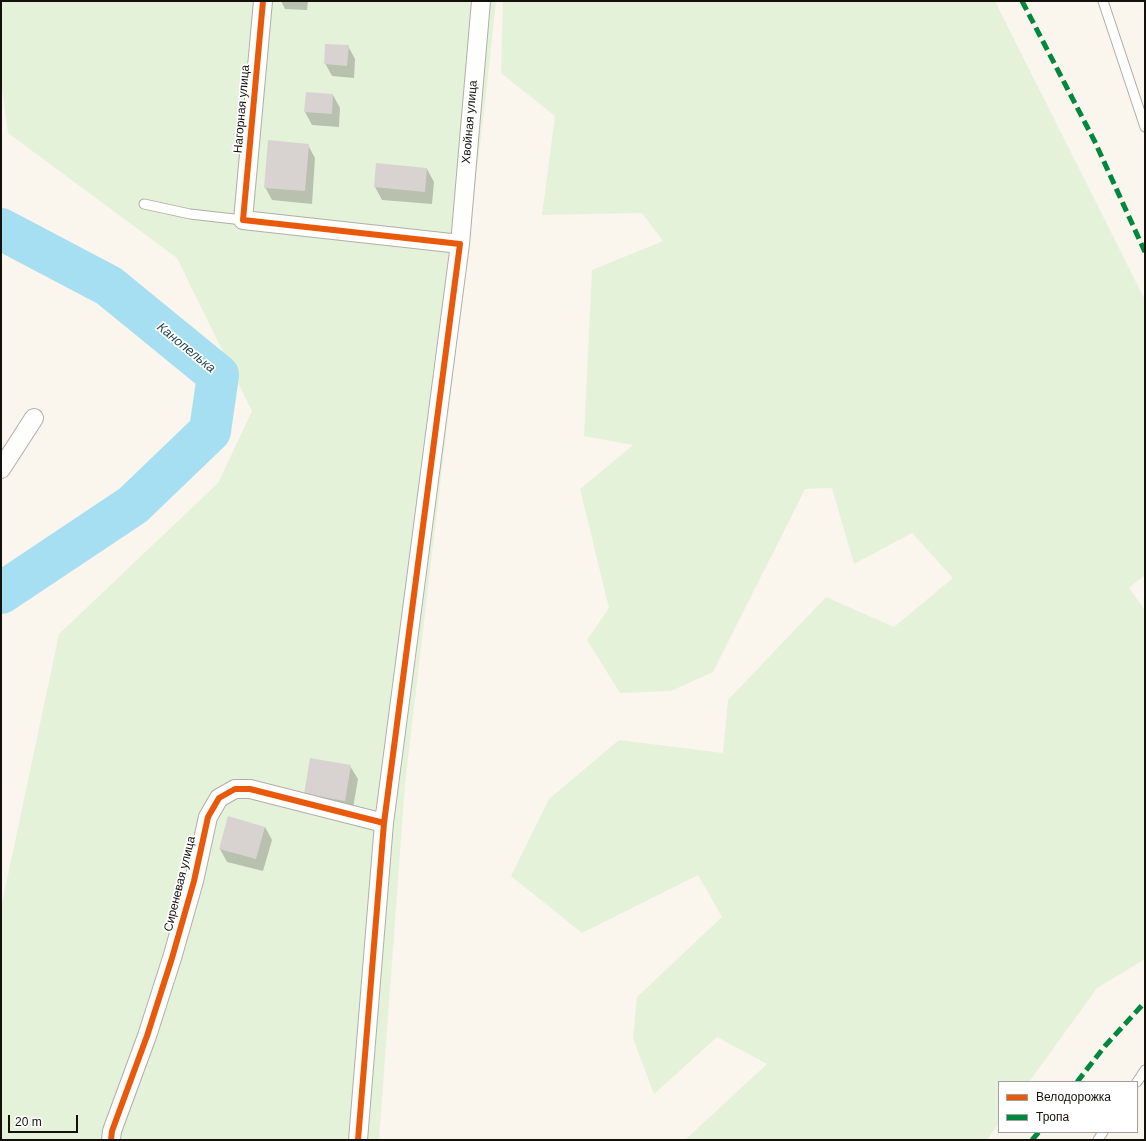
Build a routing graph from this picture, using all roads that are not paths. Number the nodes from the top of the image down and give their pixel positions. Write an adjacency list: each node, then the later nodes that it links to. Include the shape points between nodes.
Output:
1 (263, 1): 6 (street, Нагорная улица)
2 (481, 1): 7 (street, Хвойная улица)
3 (1103, 1): 4 (lane)
4 (1145, 127)
5 (144, 204): 6 (lane, via 190,214)
6 (243, 220): 7 (street)
7 (460, 244): 10 (street, Хвойная улица)
8 (34, 418): 9 (street)
9 (1, 470)
10 (384, 823): 13 (street, Сиреневая улица, via 250,789 235,790 219,798 208,817 194,881 172,958); 14 (street, Хвойная улица)
11 (1145, 1070): 12 (lane)
12 (1138, 1081)
13 (111, 1140)
14 (358, 1140)

